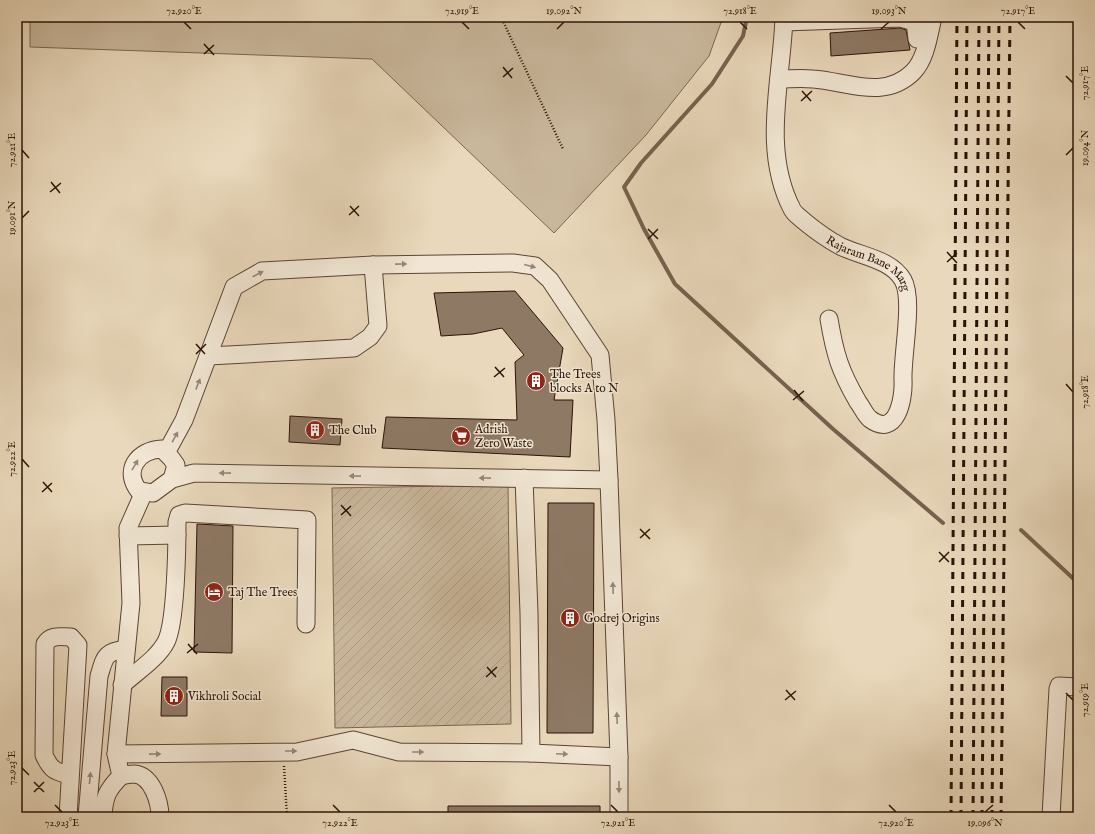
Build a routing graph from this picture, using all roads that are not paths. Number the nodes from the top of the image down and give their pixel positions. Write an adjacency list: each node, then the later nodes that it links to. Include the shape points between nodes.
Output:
1 (933, 17): 4 (street, via 922,57 913,72 894,84 874,88 814,79)
2 (784, 20): 3 (street, via 900,18 915,22); 4 (street, Rajaram Bane Marg)
3 (917, 39)
4 (779, 79): 6 (street, Rajaram Bane Marg, via 775,114 776,165 792,210 818,233 841,246 891,266 903,280 908,300 902,366 903,391 898,414 892,420 885,424 876,423 869,418 860,404 843,376 834,350)
5 (373, 265): 7 (street, one-way to 5, via 234,287 262,271); 7 (street, via 378,326 370,337 354,348); 11 (street, one-way to 11, via 512,263 535,266 550,280 600,356)
6 (829, 319)
7 (208, 356): 8 (street, one-way to 7, via 184,420)
8 (166, 453): 10 (street, via 176,465); 12 (street, one-way to 8, via 139,491 132,482 136,462 144,454 154,450 162,449)
9 (524, 478): 10 (street, one-way to 10, via 194,473); 11 (street); 21 (street, via 529,614)
10 (172, 479): 12 (street, via 152,493)
11 (609, 480): 23 (street, one-way to 11)
12 (144, 492): 14 (street, via 128,528)
13 (177, 535): 14 (street); 15 (street, via 179,515 185,513 307,520); 17 (street, via 171,624 166,642)
14 (128, 536): 16 (street, via 130,604)
15 (306, 624)
16 (126, 649): 17 (street); 19 (street, via 112,651 105,658 99,676)
17 (122, 685): 20 (street)
18 (1078, 687): 30 (street, via 1059,686 1058,689)
19 (96, 706): 20 (street); 26 (street, one-way to 19)
20 (120, 710): 22 (street)
21 (530, 753): 22 (street, one-way to 21, via 297,752 353,740 399,752); 23 (street, one-way to 23)
22 (116, 754): 25 (street)
23 (619, 757): 29 (street, one-way to 29)
24 (69, 776): 24 (street, via 78,645 71,637 53,637 45,644 44,755 50,767); 27 (street)
25 (121, 776): 26 (street, via 111,786); 28 (street, via 136,774 146,780 156,793)
26 (95, 811)
27 (68, 817)
28 (160, 817)
29 (619, 817)
30 (1051, 817)

